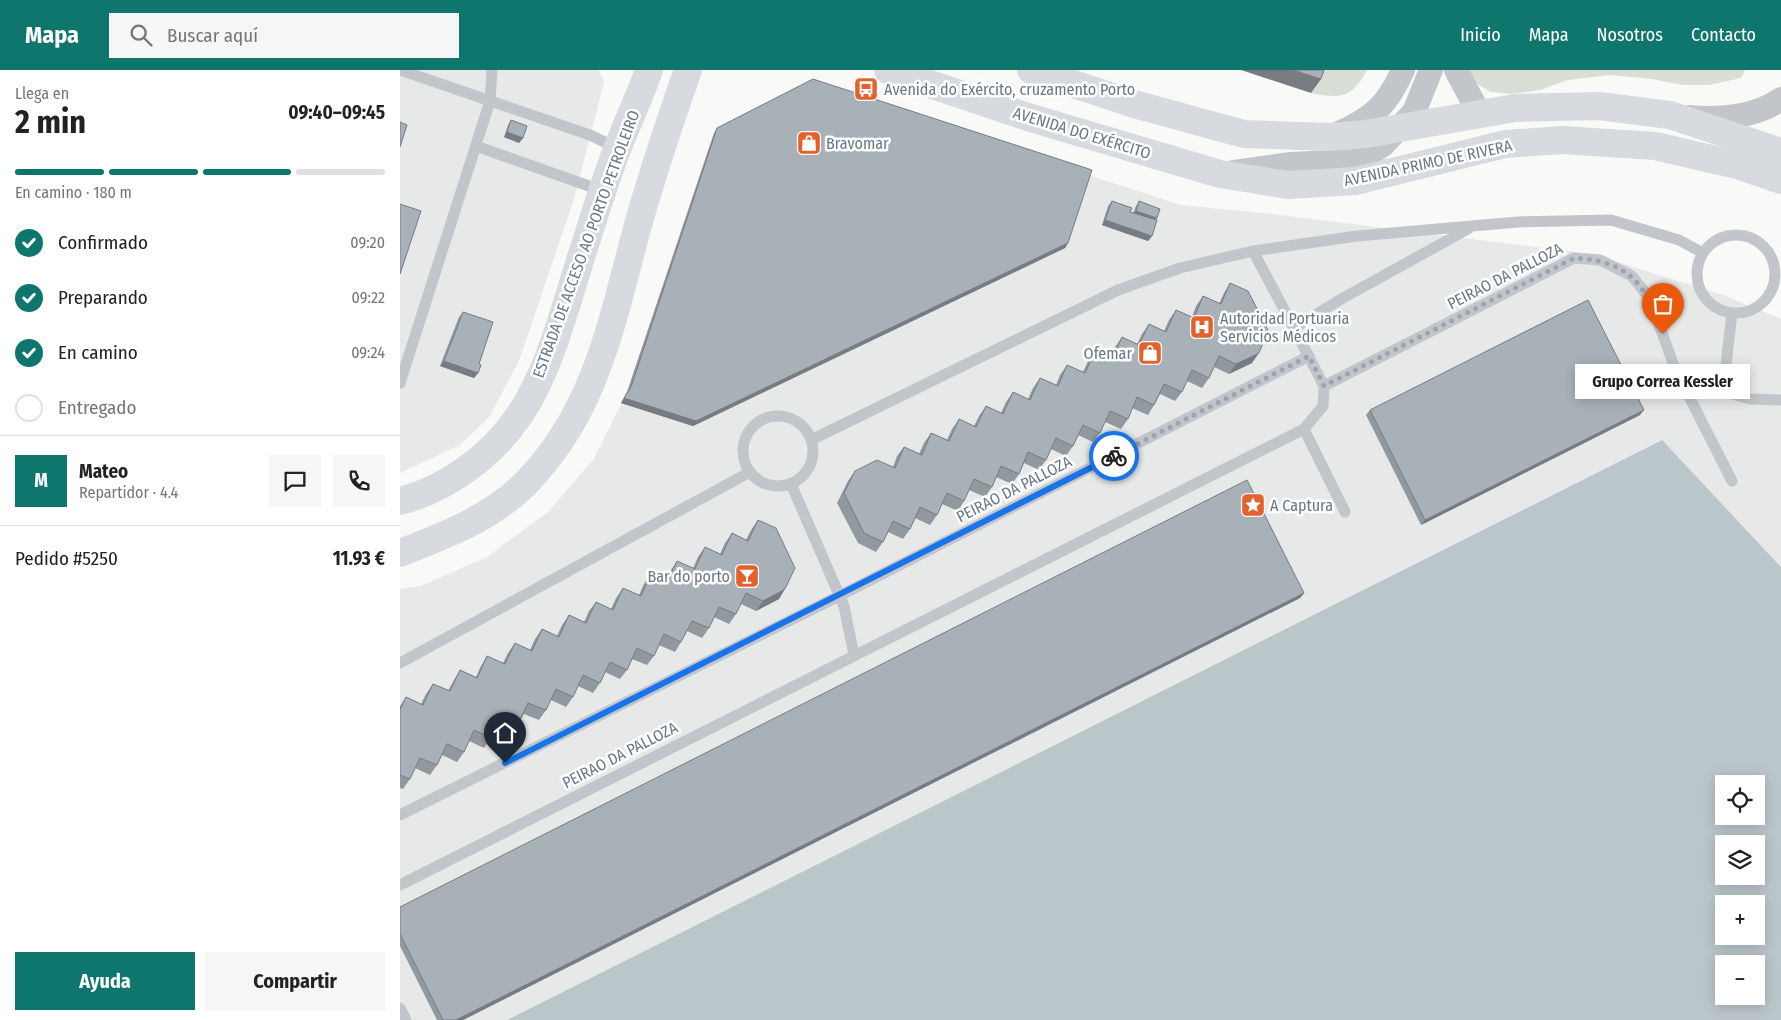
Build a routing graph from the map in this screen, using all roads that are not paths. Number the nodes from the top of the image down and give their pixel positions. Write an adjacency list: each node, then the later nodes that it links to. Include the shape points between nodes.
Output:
1 (400, 70): 11 (lane)
2 (492, 70): 11 (lane)
3 (649, 70): 17 (main road, ESTRADA DE ACCESO AO PORTO PETROLEIRO)
4 (688, 70): 19 (main road)
5 (888, 70): 20 (main road, AVENIDA DO EXÉRCITO, via 1030,118)
6 (1031, 70): 15 (main road, via 1134,104 1244,134)
7 (1403, 70): 15 (street, via 1381,108 1363,122)
8 (1431, 70): 14 (street, via 1414,112)
9 (1456, 70): 12 (street)
10 (1781, 99): 13 (street, via 1772,106 1740,115 1706,119)
11 (490, 101): 16 (lane); 17 (lane, via 590,135)
12 (1479, 113): 13 (main road, via 1556,106 1599,106); 14 (main road)
13 (1670, 115): 18 (main road)
14 (1399, 128): 15 (main road); 20 (street, via 1383,145 1353,161 1292,164)
15 (1331, 137)
16 (476, 146): 22 (lane); 31 (lane)
17 (617, 148): 19 (main road); 22 (main road, ESTRADA DE ACCESO AO PORTO PETROLEIRO)
18 (1781, 152)
19 (656, 160): 42 (main road, via 599,365 580,410 555,450 524,485 493,510 446,536)
20 (1220, 174): 21 (main road, AVENIDA PRIMO DE RIVERA, via 1288,186 1356,181 1506,144 1562,140 1655,146)
21 (1781, 180)
22 (603, 190): 40 (main road, ESTRADA DE ACCESO AO PORTO PETROLEIRO, via 552,343 536,384 516,420 487,452 455,477 420,496)
23 (1472, 226): 24 (lane, via 1358,236); 25 (lane, via 1611,220 1679,240); 28 (lane)
24 (1253, 251): 28 (lane); 36 (lane, via 1180,268 1118,290)
25 (1703, 253): 26 (lane, via 1721,238 1733,235 1746,237 1769,253); 27 (lane, via 1698,266 1698,286 1713,307)
26 (1778, 281): 27 (lane, via 1762,303 1746,312)
27 (1732, 313): 33 (lane)
28 (1294, 328): 29 (lane)
29 (1309, 356): 32 (lane); 43 (lane, PEIRAO DA PALLOZA)
30 (1675, 369): 32 (lane, PEIRAO DA PALLOZA, via 1650,299 1632,276 1600,260 1574,258); 33 (lane); 38 (lane, PEIRAO DA PALLOZA)
31 (400, 382)
32 (1324, 386): 35 (lane, PEIRAO DA PALLOZA, via 1323,406)
33 (1723, 391): 34 (lane, via 1750,399)
34 (1781, 400)
35 (1304, 428): 41 (lane); 44 (lane, PEIRAO DA PALLOZA)
36 (812, 440): 37 (lane, via 806,429 785,416 761,420 747,433 743,446 743,458); 39 (lane, via 813,456 809,468)
37 (750, 472): 39 (lane, via 767,485); 45 (lane)
38 (1732, 481)
39 (791, 484): 43 (lane)
40 (400, 501)
41 (1345, 512)
42 (400, 553)
43 (839, 596): 44 (lane); 46 (lane, PEIRAO DA PALLOZA)
44 (854, 655): 47 (lane, PEIRAO DA PALLOZA)
45 (400, 663)
46 (400, 815)
47 (400, 885)
48 (400, 1008): 49 (lane)
49 (406, 1020)

